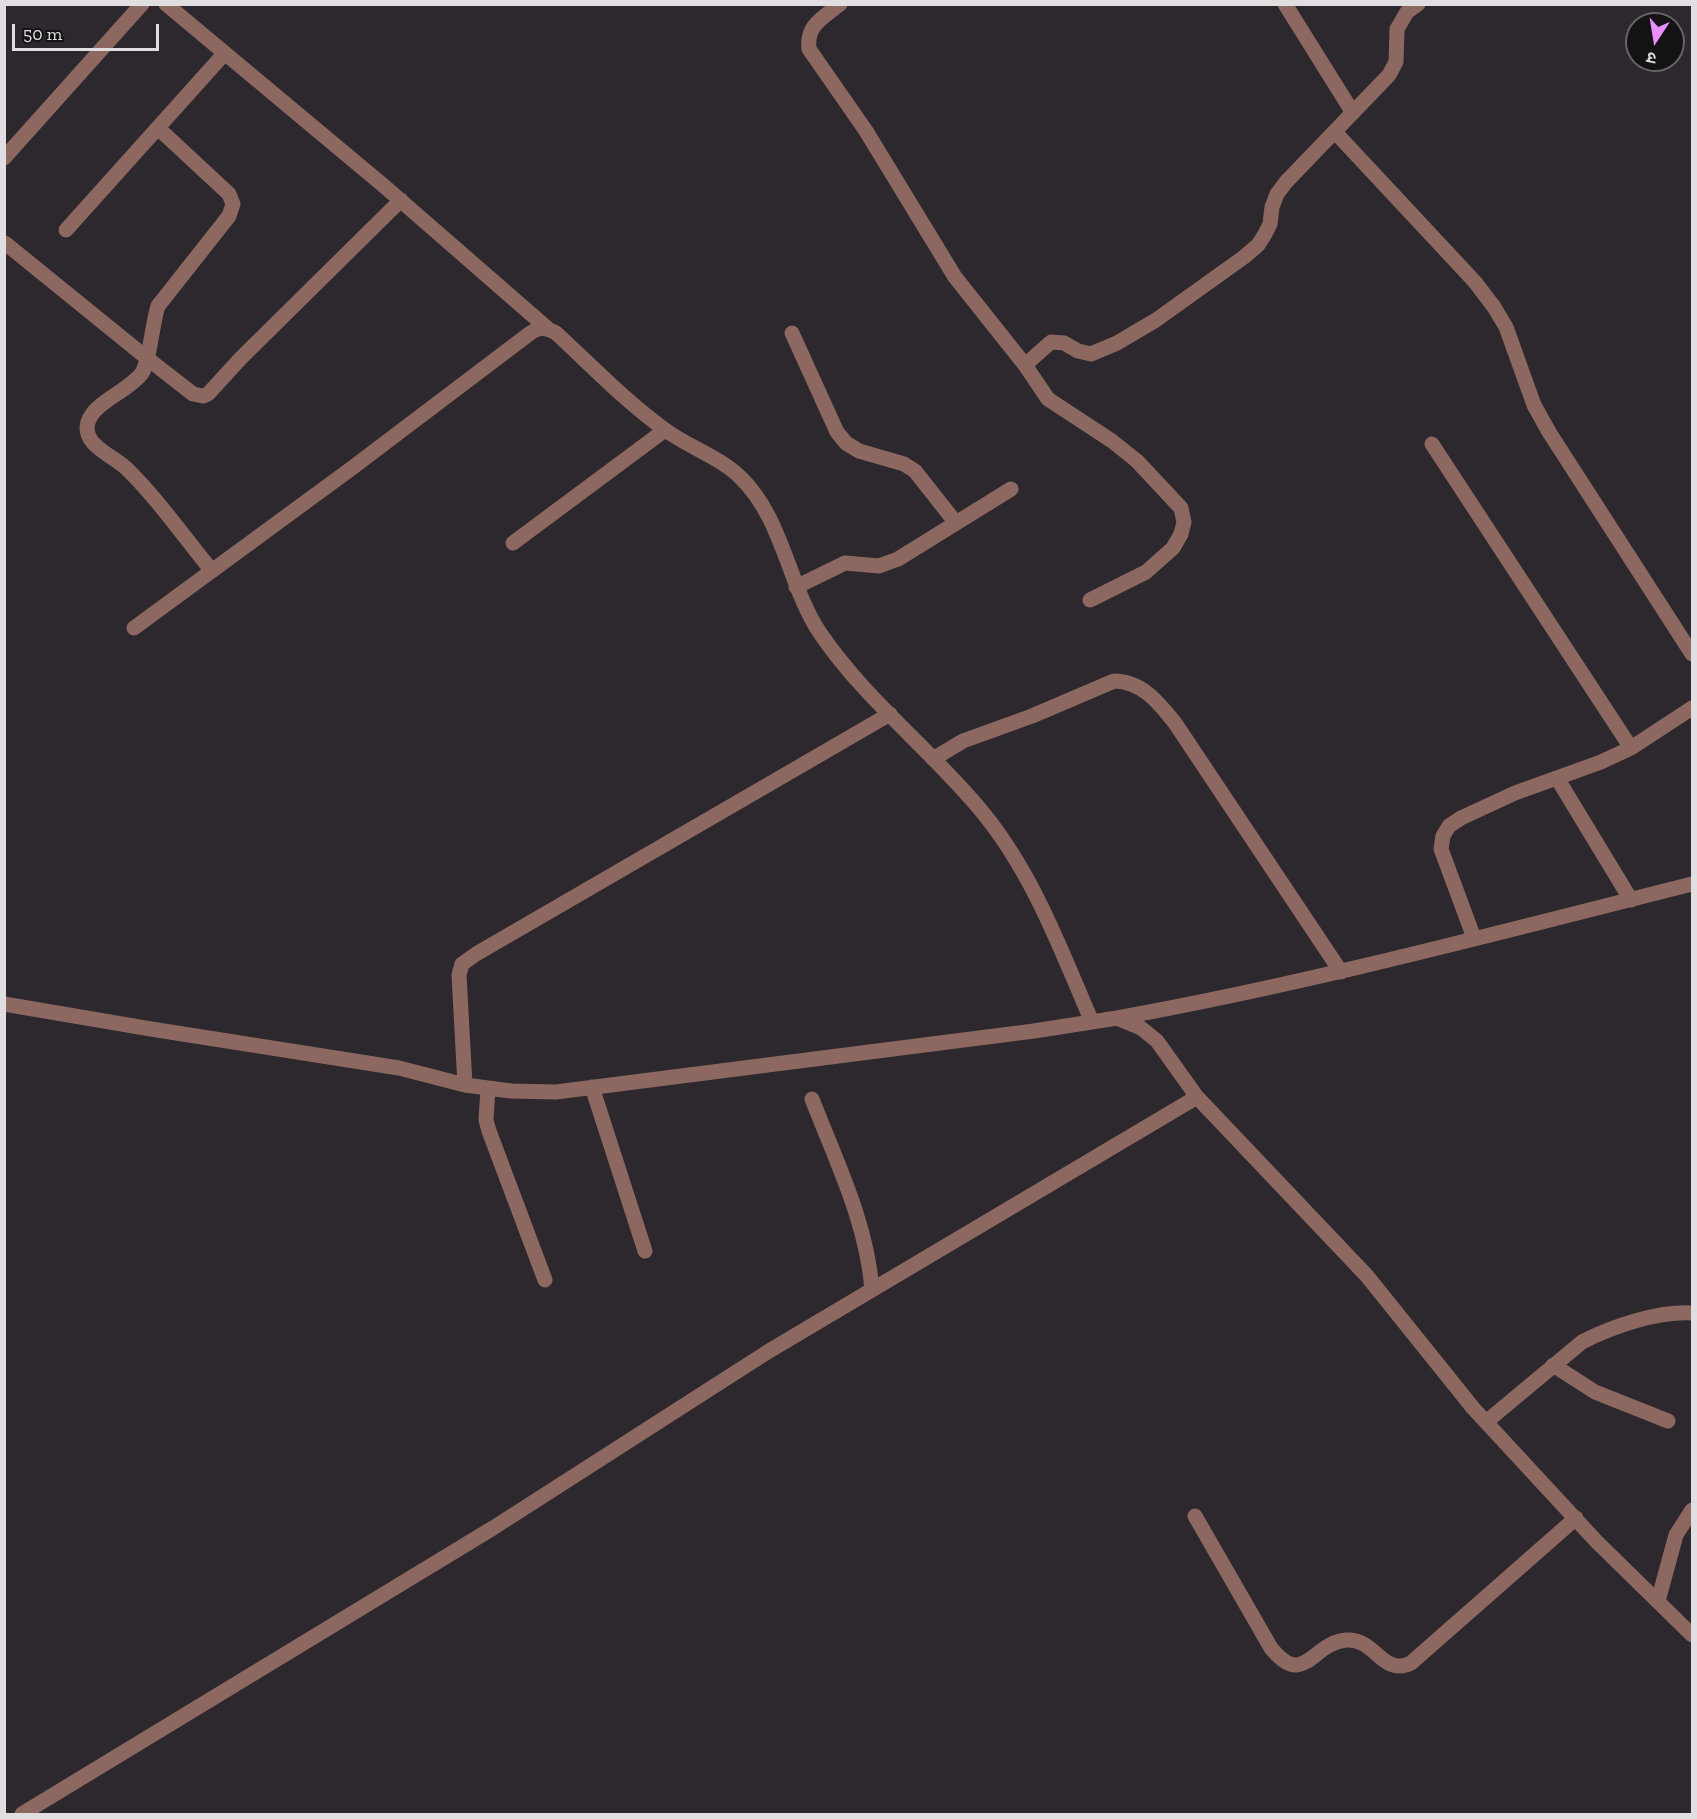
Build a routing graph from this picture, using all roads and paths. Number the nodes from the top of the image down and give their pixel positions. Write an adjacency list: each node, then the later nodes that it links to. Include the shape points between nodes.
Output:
1 (142, 4): 10 (street)
2 (166, 4): 6 (street)
3 (840, 4): 17 (street, via 811,28 809,49 866,131 955,277)
4 (1285, 4): 7 (street)
5 (1418, 4): 7 (street, via 1407,12 1397,29 1396,62 1389,75)
6 (224, 54): 8 (street); 11 (street)
7 (1353, 113): 9 (street)
8 (158, 128): 12 (street); 16 (street, via 229,194 233,204 229,216 158,306)
9 (1335, 132): 17 (street, via 1277,194 1265,234 1244,257 1132,336 1090,354 1051,342); 27 (street, via 1494,307 1549,432)
10 (4, 158)
11 (401, 200): 14 (street); 16 (street, via 208,394 194,394)
12 (66, 230)
13 (5, 243): 16 (street)
14 (547, 328): 18 (street); 23 (street, via 537,328)
15 (792, 333): 21 (street, via 837,432 859,451 915,471)
16 (148, 359): 23 (street, via 129,386 93,413 87,423 88,435 95,446 125,467 147,491)
17 (1025, 365): 25 (street, via 1048,399 1137,461 1181,508 1184,522 1173,548 1146,572)
18 (665, 430): 22 (street); 24 (street, via 741,478 770,520)
19 (1431, 444): 30 (street)
20 (1011, 489): 21 (street)
21 (956, 523): 24 (street, via 886,565 845,563)
22 (513, 543)
23 (212, 571): 26 (street)
24 (796, 587): 29 (street, via 829,646)
25 (1090, 600)
26 (134, 628)
27 (1692, 654)
28 (1692, 708): 30 (street)
29 (890, 714): 31 (street); 40 (street, via 462,964 459,975)
30 (1631, 748): 32 (street)
31 (933, 759): 36 (street, via 963,741 1114,681 1140,687 1158,701 1175,723); 39 (street, via 982,813 1022,870 1052,927)
32 (1557, 778): 34 (street); 35 (street, via 1486,805 1449,826 1443,836 1444,860)
33 (1692, 885): 34 (street)
34 (1631, 900): 35 (street)
35 (1474, 938): 36 (street)
36 (1341, 972): 38 (street)
37 (4, 1004): 40 (street, via 399,1068)
38 (1117, 1018): 39 (street); 43 (street, via 1141,1028 1157,1041)
39 (1092, 1022): 41 (street)
40 (465, 1085): 42 (street)
41 (592, 1087): 42 (street, via 556,1092); 45 (street)
42 (488, 1089): 46 (street, via 489,1131)
43 (1197, 1096): 47 (street); 51 (street, via 1367,1276)
44 (812, 1099): 47 (street, via 864,1234)
45 (645, 1251)
46 (545, 1280)
47 (872, 1290): 57 (street, via 769,1351 493,1528)
48 (1692, 1313): 49 (street, via 1662,1314 1599,1333)
49 (1553, 1365): 50 (street, via 1594,1392); 51 (street)
50 (1668, 1421)
51 (1486, 1422): 54 (street)
52 (1692, 1510): 55 (street, via 1676,1535)
53 (1195, 1516): 54 (street, via 1280,1659 1298,1665 1338,1641 1350,1640 1377,1653 1389,1665 1401,1668 1412,1663)
54 (1576, 1518): 55 (street)
55 (1658, 1601): 56 (street)
56 (1692, 1632)
57 (22, 1815)

